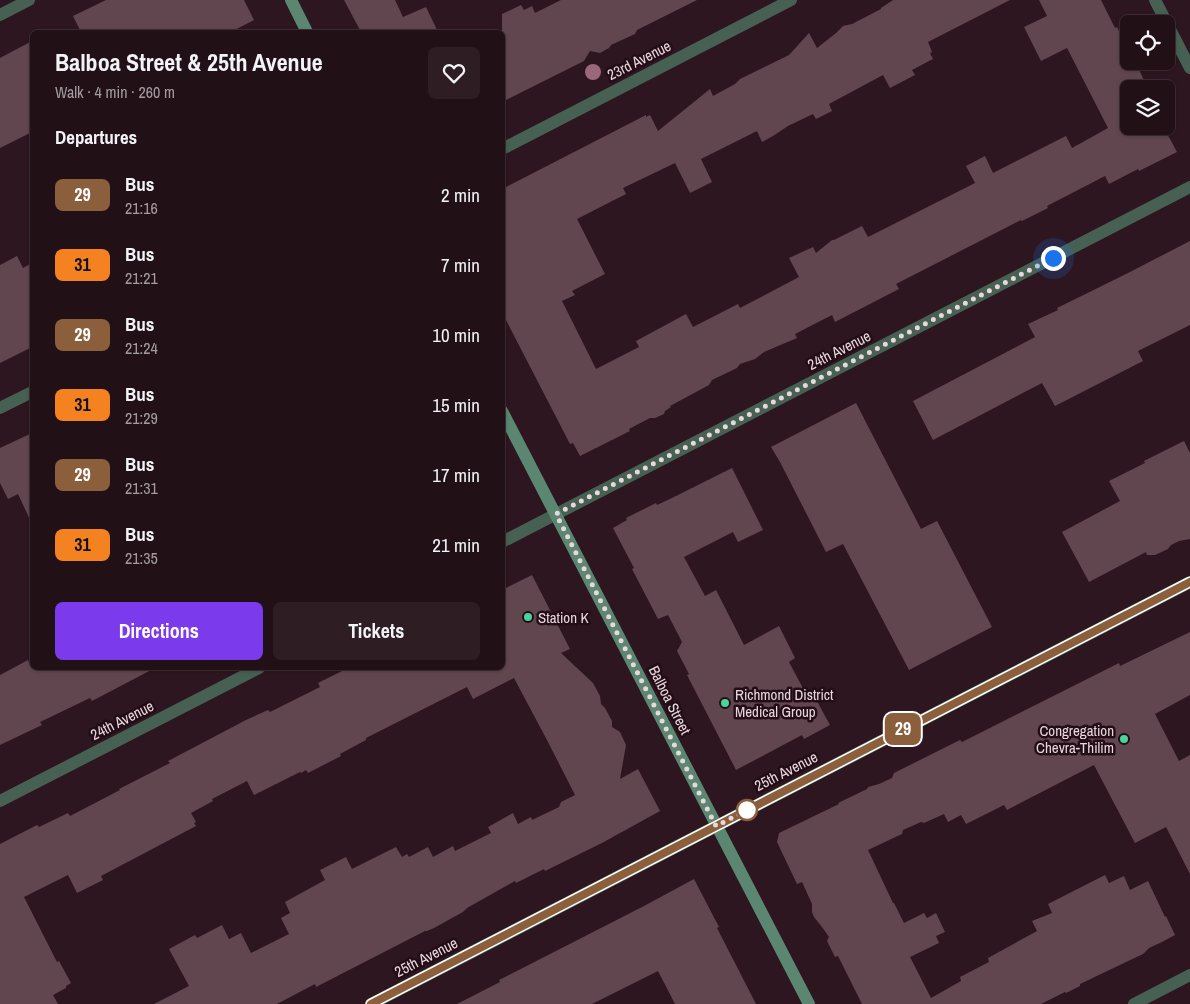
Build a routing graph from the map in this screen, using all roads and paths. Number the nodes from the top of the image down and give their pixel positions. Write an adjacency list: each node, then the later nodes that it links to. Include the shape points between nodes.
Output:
1 (28, 0): 5 (street)
2 (291, 0): 6 (main road)
3 (791, 0): 8 (street, 23rd Avenue)
4 (1155, 0): 7 (street)
5 (0, 15)
6 (306, 30)
7 (1190, 68)
8 (505, 147)
9 (1190, 187): 13 (street, 24th Avenue)
10 (30, 393): 11 (street)
11 (0, 408)
12 (505, 417): 13 (main road, Balboa Street)
13 (556, 514): 14 (street, 24th Avenue); 18 (main road, Balboa Street)
14 (505, 540)
15 (1190, 582): 18 (main road, 25th Avenue)
16 (255, 670): 17 (street, 24th Avenue)
17 (0, 801)
18 (716, 826): 20 (main road, 25th Avenue); 21 (main road, Balboa Street)
19 (1190, 975): 22 (street)
20 (371, 1004)
21 (809, 1004)
22 (1134, 1004)

